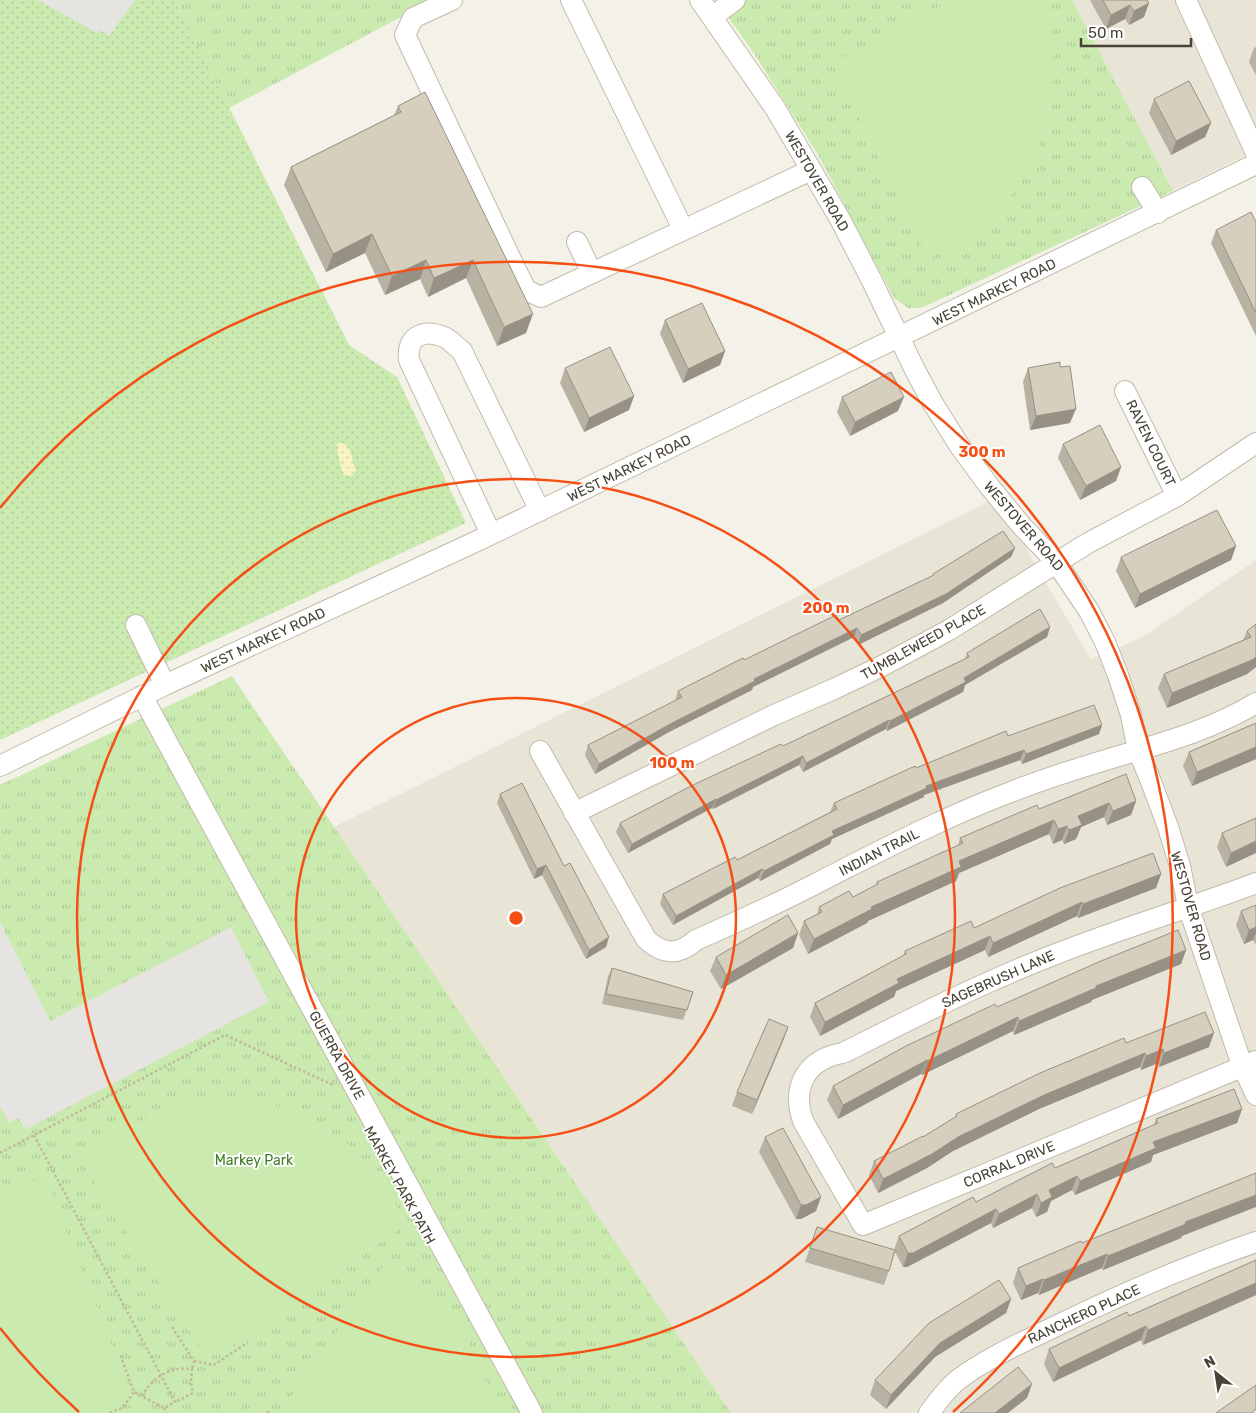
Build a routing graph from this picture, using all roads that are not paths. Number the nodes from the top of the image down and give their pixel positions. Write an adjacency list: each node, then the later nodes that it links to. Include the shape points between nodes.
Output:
1 (452, 0): 14 (street, via 413,18 405,35 526,290 541,297)
2 (571, 0): 12 (street)
3 (700, 0): 6 (street, WESTOVER ROAD)
4 (735, 0): 6 (street)
5 (1186, 0): 7 (street)
6 (712, 17): 9 (street, WESTOVER ROAD, via 775,108)
7 (1256, 153)
8 (1256, 164): 11 (street, WEST MARKEY ROAD)
9 (810, 170): 12 (street); 15 (street, WESTOVER ROAD, via 841,221)
10 (1142, 187): 11 (street)
11 (1158, 213): 15 (street, WEST MARKEY ROAD)
12 (682, 229): 14 (street)
13 (577, 242): 14 (street)
14 (592, 273)
15 (900, 338): 19 (street, WEST MARKEY ROAD); 21 (street, WESTOVER ROAD, via 932,402 959,445 1010,512)
16 (1125, 391): 18 (street, RAVEN COURT)
17 (1256, 443): 18 (street, TUMBLEWEED PLACE)
18 (1177, 496): 21 (street, TUMBLEWEED PLACE)
19 (540, 511): 20 (street, WEST MARKEY ROAD); 20 (street, via 462,351 445,337 427,332 416,337 408,350 409,360)
20 (491, 534): 23 (street, WEST MARKEY ROAD)
21 (1056, 562): 26 (street, WESTOVER ROAD, via 1089,611 1105,642 1131,716); 29 (street, TUMBLEWEED PLACE, via 956,625 882,666)
22 (136, 624): 23 (street)
23 (165, 685): 24 (street, WEST MARKEY ROAD)
24 (142, 696): 28 (street, WEST MARKEY ROAD); 36 (street, GUERRA DRIVE)
25 (1256, 703): 26 (street, INDIAN TRAIL, via 1213,725)
26 (1138, 750): 29 (street, INDIAN TRAIL, via 1010,792 948,818 679,951 665,951 646,939); 31 (street, WESTOVER ROAD, via 1168,826)
27 (540, 751): 29 (street, INDIAN TRAIL)
28 (0, 766)
29 (574, 813)
30 (1256, 883): 31 (street, SAGEBRUSH LANE)
31 (1188, 906): 32 (street, WESTOVER ROAD); 34 (street, SAGEBRUSH LANE, via 1046,958 843,1053 819,1061 808,1070 798,1094 799,1108)
32 (1249, 1063): 33 (street, WESTOVER ROAD); 34 (street, CORRAL DRIVE, via 863,1225)
33 (1256, 1095)
34 (808, 1130)
35 (1256, 1242): 37 (street, RANCHERO PLACE, via 1141,1287 1030,1339 958,1380)
36 (532, 1413)
37 (929, 1413)

